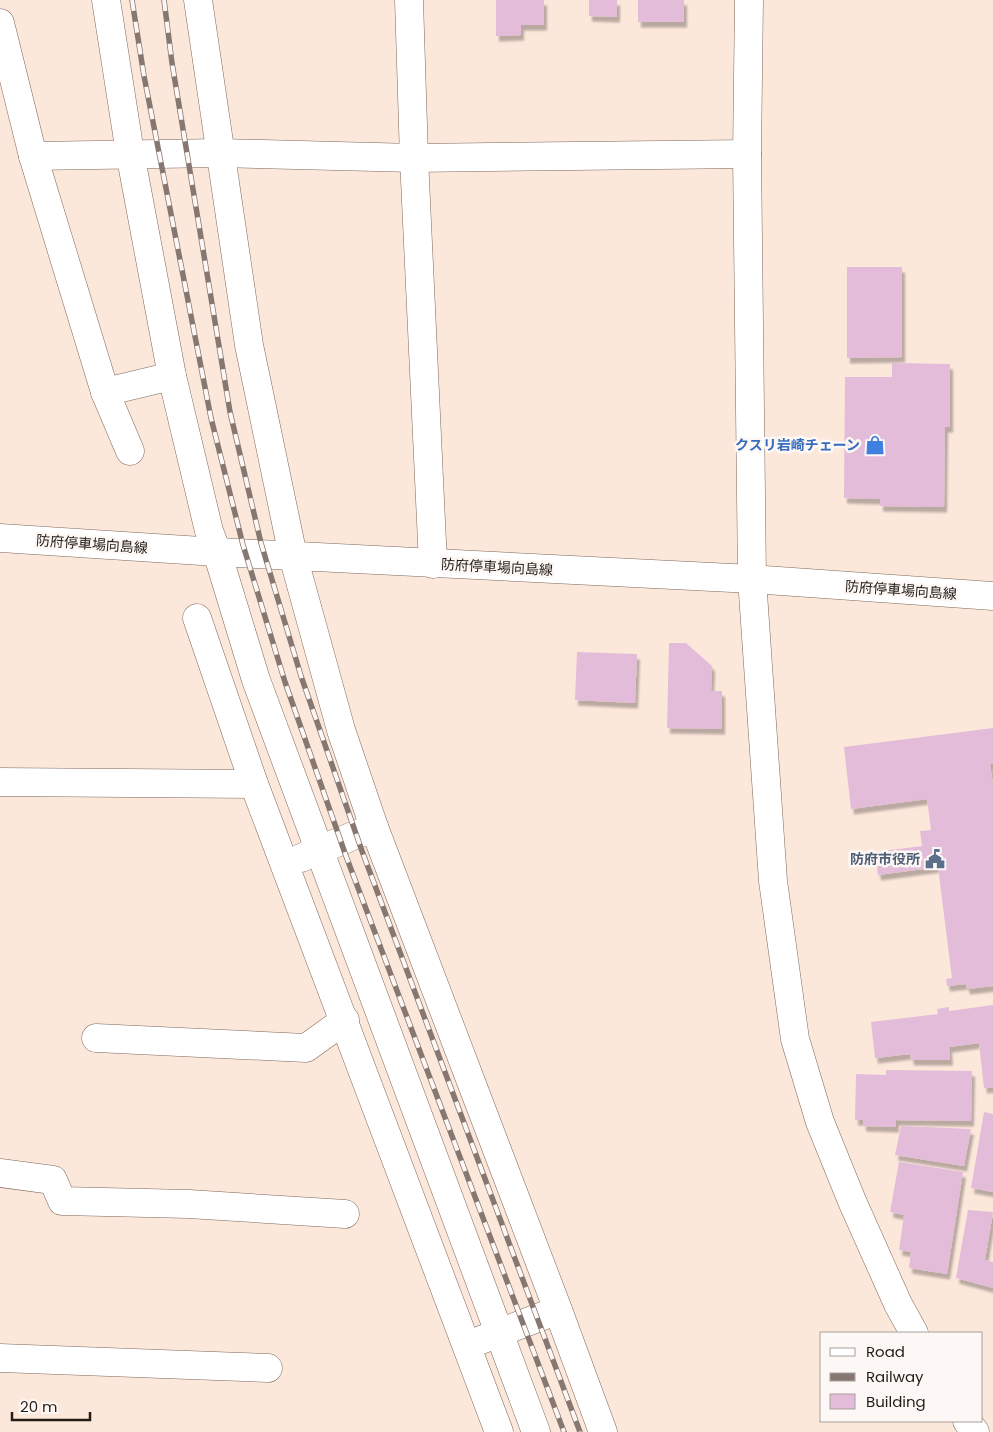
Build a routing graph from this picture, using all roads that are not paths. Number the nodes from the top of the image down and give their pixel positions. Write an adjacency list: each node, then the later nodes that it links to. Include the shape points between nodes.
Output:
1 (106, 0): 6 (street)
2 (198, 0): 7 (street)
3 (409, 0): 10 (street)
4 (749, 0): 8 (street)
5 (0, 23): 9 (street)
6 (130, 153): 7 (street); 9 (street); 11 (street)
7 (220, 154): 10 (street); 16 (street, via 249,345)
8 (747, 154): 10 (street); 18 (street)
9 (33, 156): 12 (street)
10 (414, 158): 17 (street)
11 (172, 376): 12 (street); 15 (street, via 209,531)
12 (105, 392): 13 (street)
13 (130, 451)
14 (0, 538): 15 (street, 防府停車場向島線)
15 (217, 552): 16 (street, 防府停車場向島線); 21 (street)
16 (293, 556): 17 (street, 防府停車場向島線); 25 (street, via 341,730)
17 (433, 564): 18 (street, 防府停車場向島線)
18 (752, 579): 19 (street, 防府停車場向島線); 33 (street, via 773,881 795,1039 820,1122 852,1201)
19 (993, 596)
20 (197, 618): 22 (street)
21 (256, 680): 22 (street); 26 (street)
22 (222, 694): 24 (street)
23 (0, 782): 24 (street)
24 (254, 784): 27 (street)
25 (374, 827): 26 (street); 32 (street)
26 (319, 850): 27 (street); 34 (street)
27 (285, 865): 28 (street)
28 (345, 1020): 29 (street, via 306,1048); 35 (street)
29 (96, 1038)
30 (0, 1173): 31 (street, via 53,1180 62,1201 188,1204)
31 (345, 1214)
32 (558, 1310): 34 (street); 40 (street)
33 (913, 1332)
34 (498, 1334): 35 (street); 39 (street)
35 (467, 1346): 38 (street)
36 (0, 1358): 37 (street)
37 (268, 1368)
38 (499, 1432)
39 (536, 1432)
40 (603, 1432)

